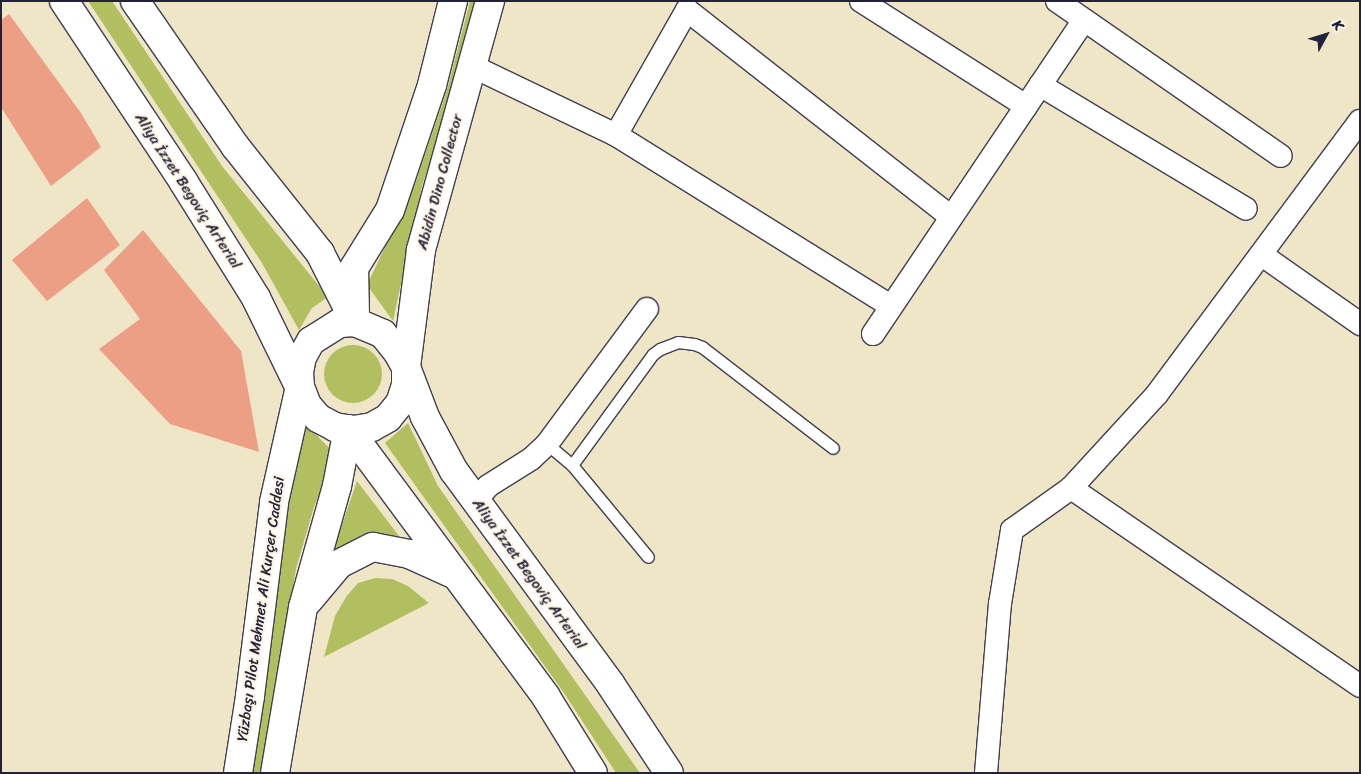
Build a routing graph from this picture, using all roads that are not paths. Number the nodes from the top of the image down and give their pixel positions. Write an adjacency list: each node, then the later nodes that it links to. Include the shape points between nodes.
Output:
1 (64, 1): 24 (main road, Aliya İzzet Begoviç Arterial, via 256,298)
2 (135, 1): 20 (main road, via 235,146 320,253)
3 (453, 1): 20 (main road, via 432,85 390,210 354,268)
4 (490, 1): 9 (main road, Abidin Dino Collector)
5 (861, 1): 11 (street)
6 (1057, 1): 8 (street)
7 (685, 4): 13 (street); 16 (street)
8 (1084, 20): 10 (street); 14 (street)
9 (472, 66): 13 (street); 23 (main road, Abidin Dino Collector, via 421,250)
10 (1040, 85): 11 (street); 15 (street)
11 (1026, 106): 16 (street)
12 (1360, 121): 17 (street)
13 (616, 135): 18 (street)
14 (1281, 156)
15 (1246, 209)
16 (951, 218): 18 (street)
17 (1262, 254): 21 (street); 29 (street, via 1157,394)
18 (891, 306): 22 (street)
19 (647, 309): 26 (street)
20 (355, 322): 23 (main road, via 383,334 398,350); 24 (main road, via 340,323 311,341 302,357)
21 (1360, 324)
22 (873, 334)
23 (406, 366): 25 (main road, via 406,385 400,403 388,418 372,427); 30 (main road, Aliya İzzet Begoviç Arterial, via 425,418 454,471)
24 (300, 387): 25 (main road, via 307,405 318,418); 35 (main road, Yüzbaşı Pilot Mehmet Ali Kurçer Caddesi, via 274,502)
25 (348, 430): 32 (main road); 33 (main road, via 337,486)
26 (546, 444): 28 (lane); 30 (street, via 531,459 488,486)
27 (833, 448): 28 (lane, via 702,347 678,342 653,354)
28 (572, 465): 31 (lane)
29 (1071, 488): 34 (street); 39 (street, via 1012,530 1000,604)
30 (476, 500): 38 (main road, Aliya İzzet Begoviç Arterial, via 611,685)
31 (648, 557)
32 (457, 576): 33 (main road, via 409,554 373,547 339,564); 37 (main road, via 546,697)
33 (303, 607): 36 (main road)
34 (1360, 686)
35 (238, 773)
36 (275, 773)
37 (593, 773)
38 (669, 773)
39 (986, 773)

